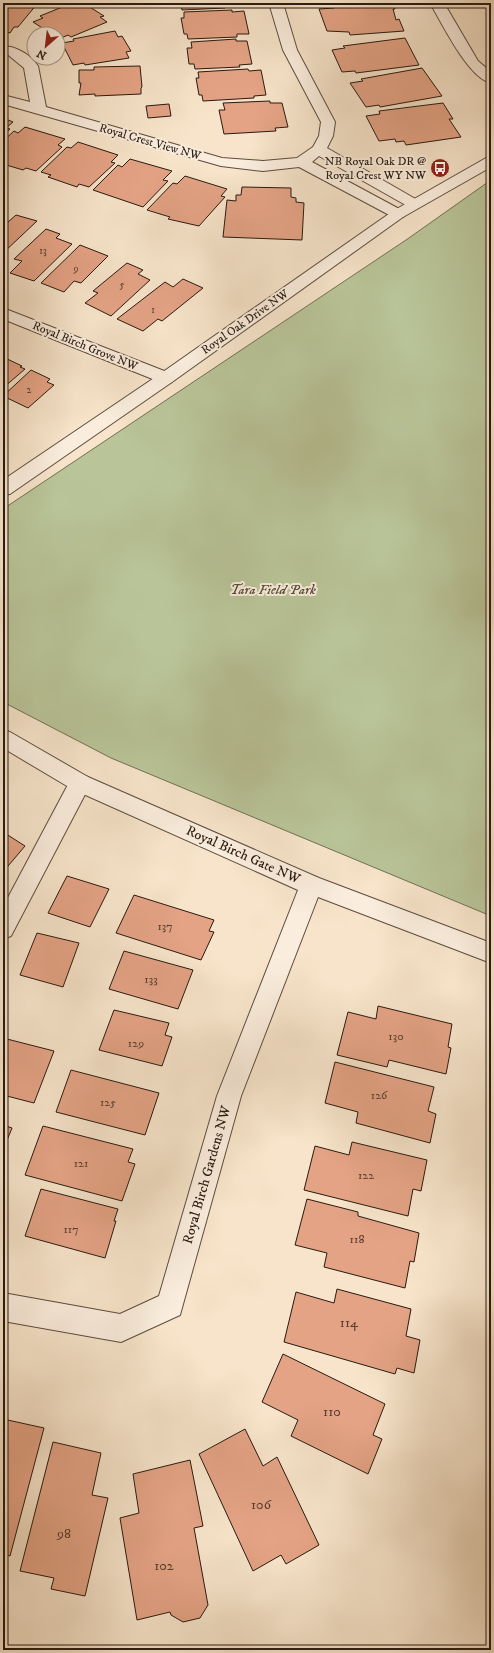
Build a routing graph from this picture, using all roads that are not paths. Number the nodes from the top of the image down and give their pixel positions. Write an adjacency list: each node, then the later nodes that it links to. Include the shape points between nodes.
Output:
1 (276, 3): 7 (street, via 290,50 328,122 326,136)
2 (437, 3): 4 (street, via 473,63)
3 (3, 50): 6 (street, via 10,50 30,66)
4 (491, 79)
5 (3, 99): 6 (street, Royal Crest View NW)
6 (39, 110): 9 (street, Royal Crest View NW, via 221,162 263,166)
7 (319, 150): 9 (street, Royal Crest View NW); 10 (street)
8 (491, 161): 10 (street, Royal Oak Drive NW)
9 (301, 162): 11 (street)
10 (414, 204): 11 (street, Royal Oak Drive NW)
11 (398, 214): 13 (street, Royal Oak Drive NW)
12 (3, 313): 13 (street, Royal Birch Grove NW)
13 (166, 378): 14 (street, Royal Oak Drive NW)
14 (3, 489)
15 (3, 738): 16 (street, Royal Birch Gate NW)
16 (80, 783): 17 (street, Royal Birch Gate NW); 18 (street)
17 (311, 885): 19 (street, Royal Birch Gate NW); 20 (street, Royal Birch Gardens NW, via 229,1096 170,1305 121,1328)
18 (3, 929)
19 (491, 953)
20 (3, 1307)

